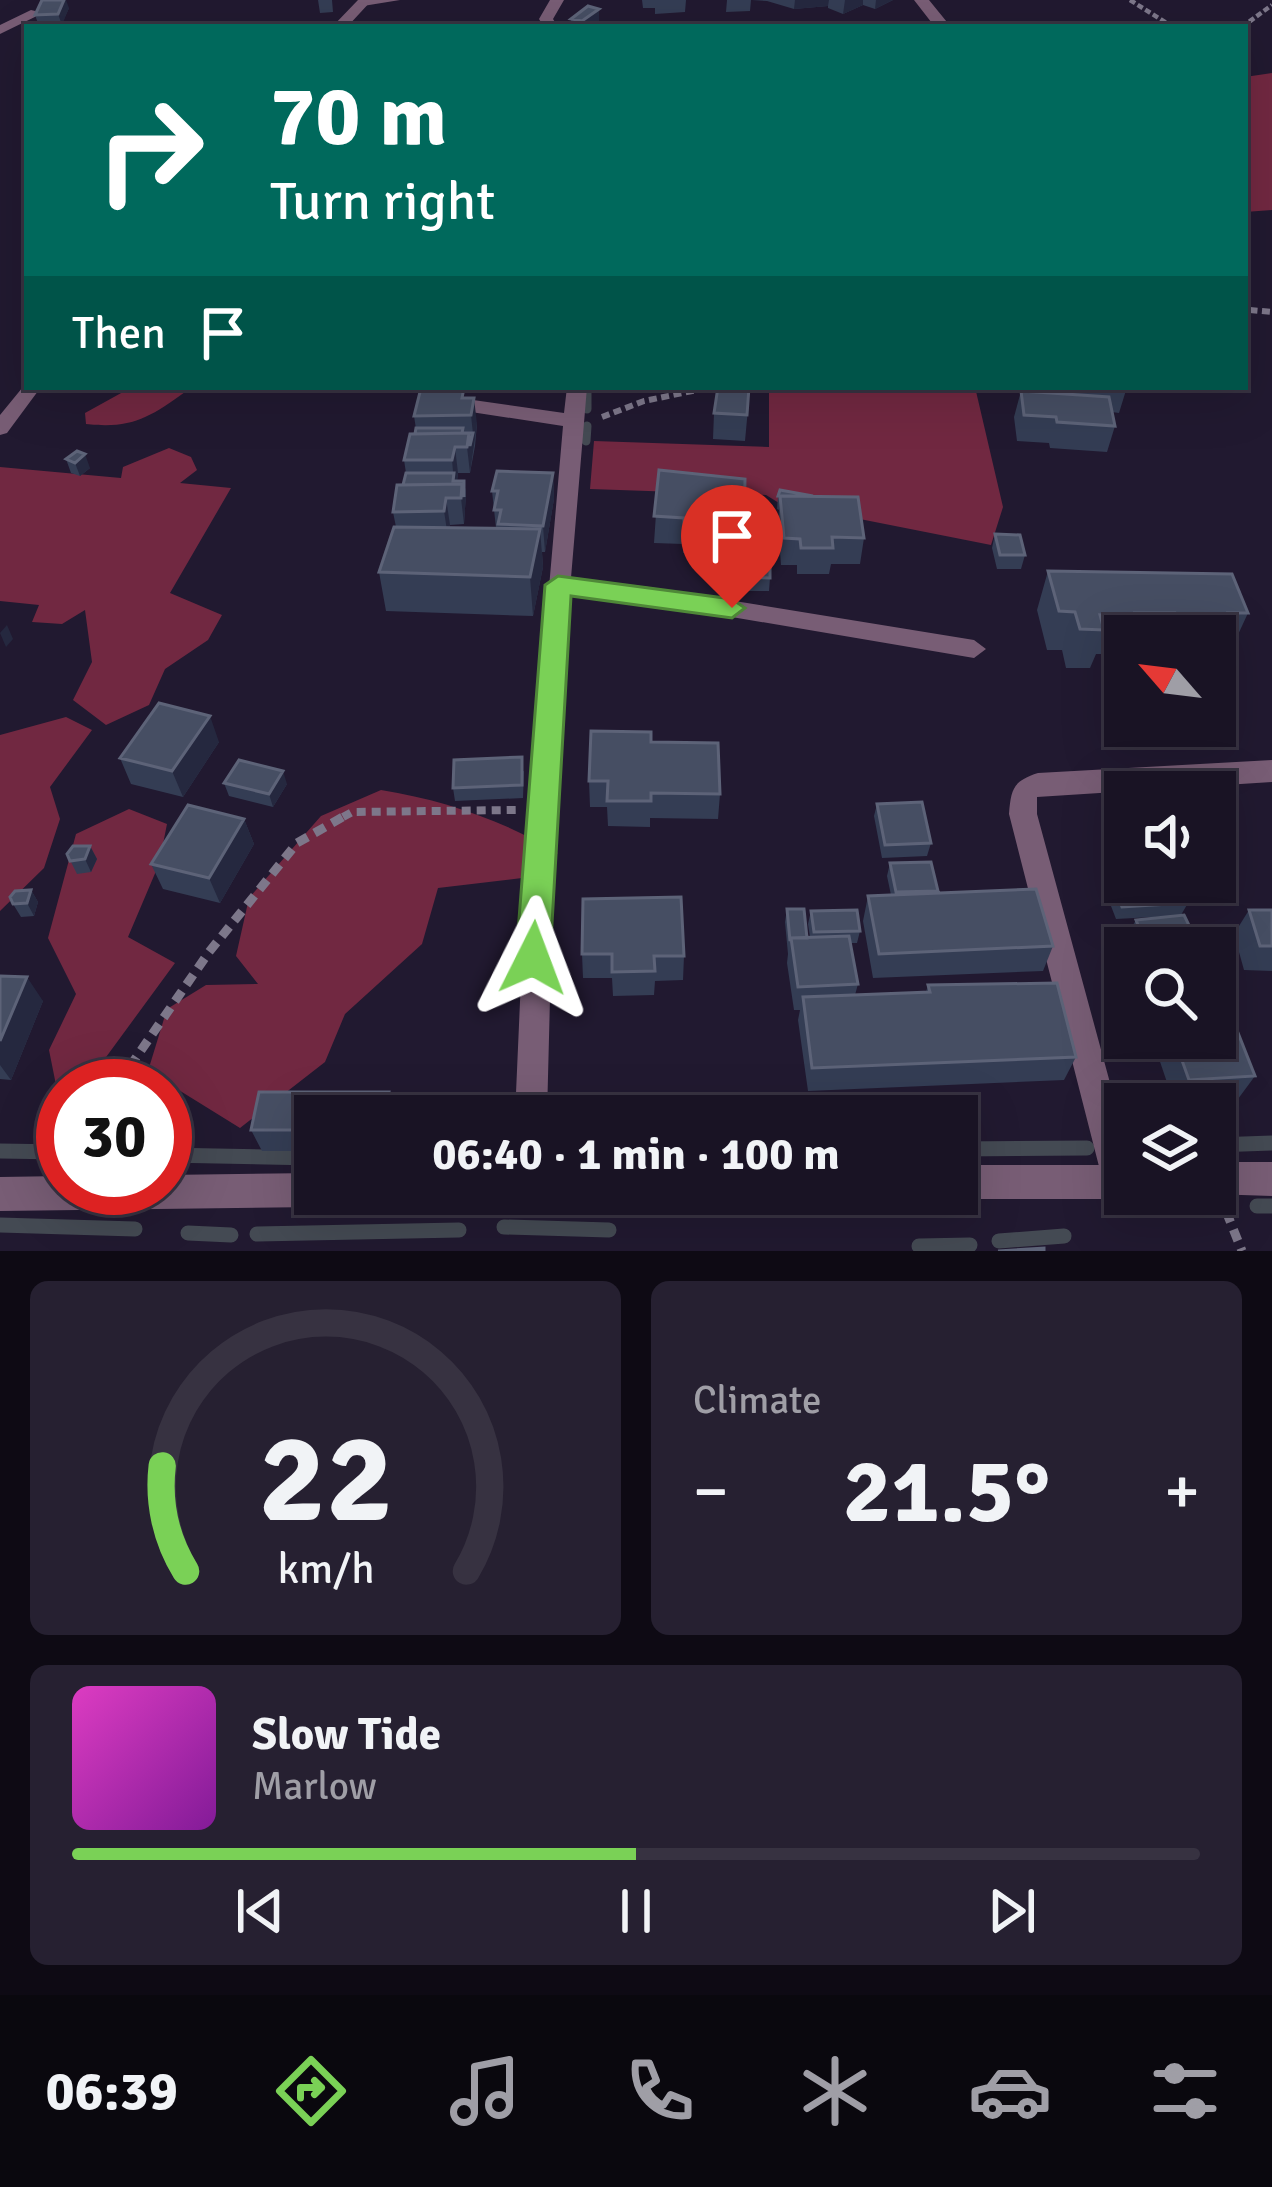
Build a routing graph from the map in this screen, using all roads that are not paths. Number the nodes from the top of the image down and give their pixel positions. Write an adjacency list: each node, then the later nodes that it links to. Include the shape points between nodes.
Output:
1 (393, 0): 3 (street)
2 (921, 0): 6 (street)
3 (364, 1): 5 (street)
4 (37, 13): 7 (street)
5 (342, 24)
6 (940, 24)
7 (0, 30)
8 (29, 390): 12 (street)
9 (577, 390): 11 (street)
10 (443, 402): 11 (street)
11 (573, 425): 13 (street)
12 (0, 428)
13 (558, 585): 14 (street); 16 (street)
14 (974, 649)
15 (1272, 771): 17 (street, via 1024,791 1023,814)
16 (532, 1095)
17 (1104, 1115)
18 (1272, 1178): 19 (street)
19 (1236, 1179)
20 (978, 1182): 21 (street)
21 (1104, 1182)
22 (294, 1190): 23 (street)
23 (0, 1194)

